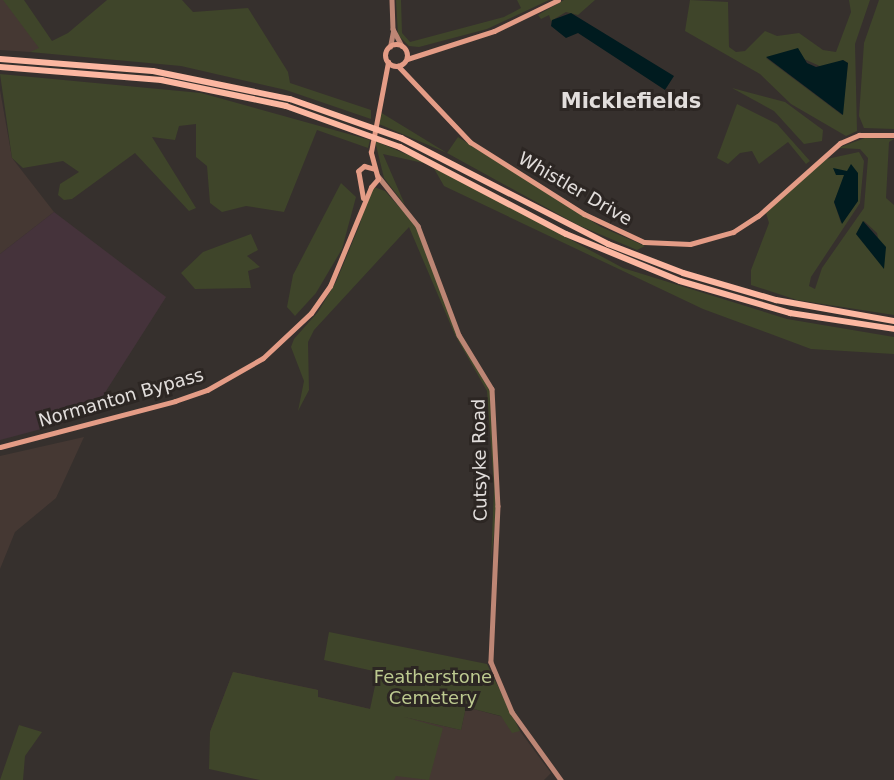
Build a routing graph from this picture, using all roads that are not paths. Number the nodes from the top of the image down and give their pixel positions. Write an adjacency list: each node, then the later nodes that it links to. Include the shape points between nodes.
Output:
1 (392, 0): 3 (main road)
2 (558, 0): 6 (main road, via 494,31)
3 (393, 29): 4 (main road); 5 (main road)
4 (390, 47): 5 (main road); 9 (main road, Cutsyke Road)
5 (403, 47): 6 (main road); 8 (main road, Whistler Drive)
6 (421, 50): 8 (main road)
7 (0, 59): 14 (highway, via 110,66 207,80 290,99)
8 (406, 59): 10 (main road); 12 (main road, Whistler Drive)
9 (388, 62): 10 (main road, Whistler Drive); 13 (main road, Cutsyke Road)
10 (398, 66): 12 (main road, Whistler Drive); 13 (main road)
11 (0, 67): 14 (highway, via 207,88)
12 (411, 75): 15 (main road, Whistler Drive, via 444,118 478,148 620,234 662,244 699,243 733,232 758,216 840,143 859,135)
13 (383, 79): 17 (main road, Cutsyke Road)
14 (358, 126): 16 (highway)
15 (894, 135)
16 (385, 136): 24 (highway, via 608,244 683,273 776,300); 25 (highway, via 566,234 680,281 790,313)
17 (371, 152): 18 (main road, Cutsyke Road); 19 (main road, Cutsyke Road)
18 (361, 167): 19 (main road); 20 (main road, via 356,176)
19 (376, 172): 21 (main road, Normanton Bypass); 22 (main road, Cutsyke Road)
20 (359, 184): 21 (main road); 23 (main road)
21 (371, 187): 22 (main road); 23 (main road, Normanton Bypass)
22 (386, 189): 27 (main road, Cutsyke Road, via 418,226 459,335 494,395 498,506 491,662 512,712)
23 (363, 198): 26 (main road, Normanton Bypass, via 337,273 311,313 281,344 242,373 207,390)
24 (894, 321)
25 (894, 329)
26 (0, 447)
27 (561, 780)

